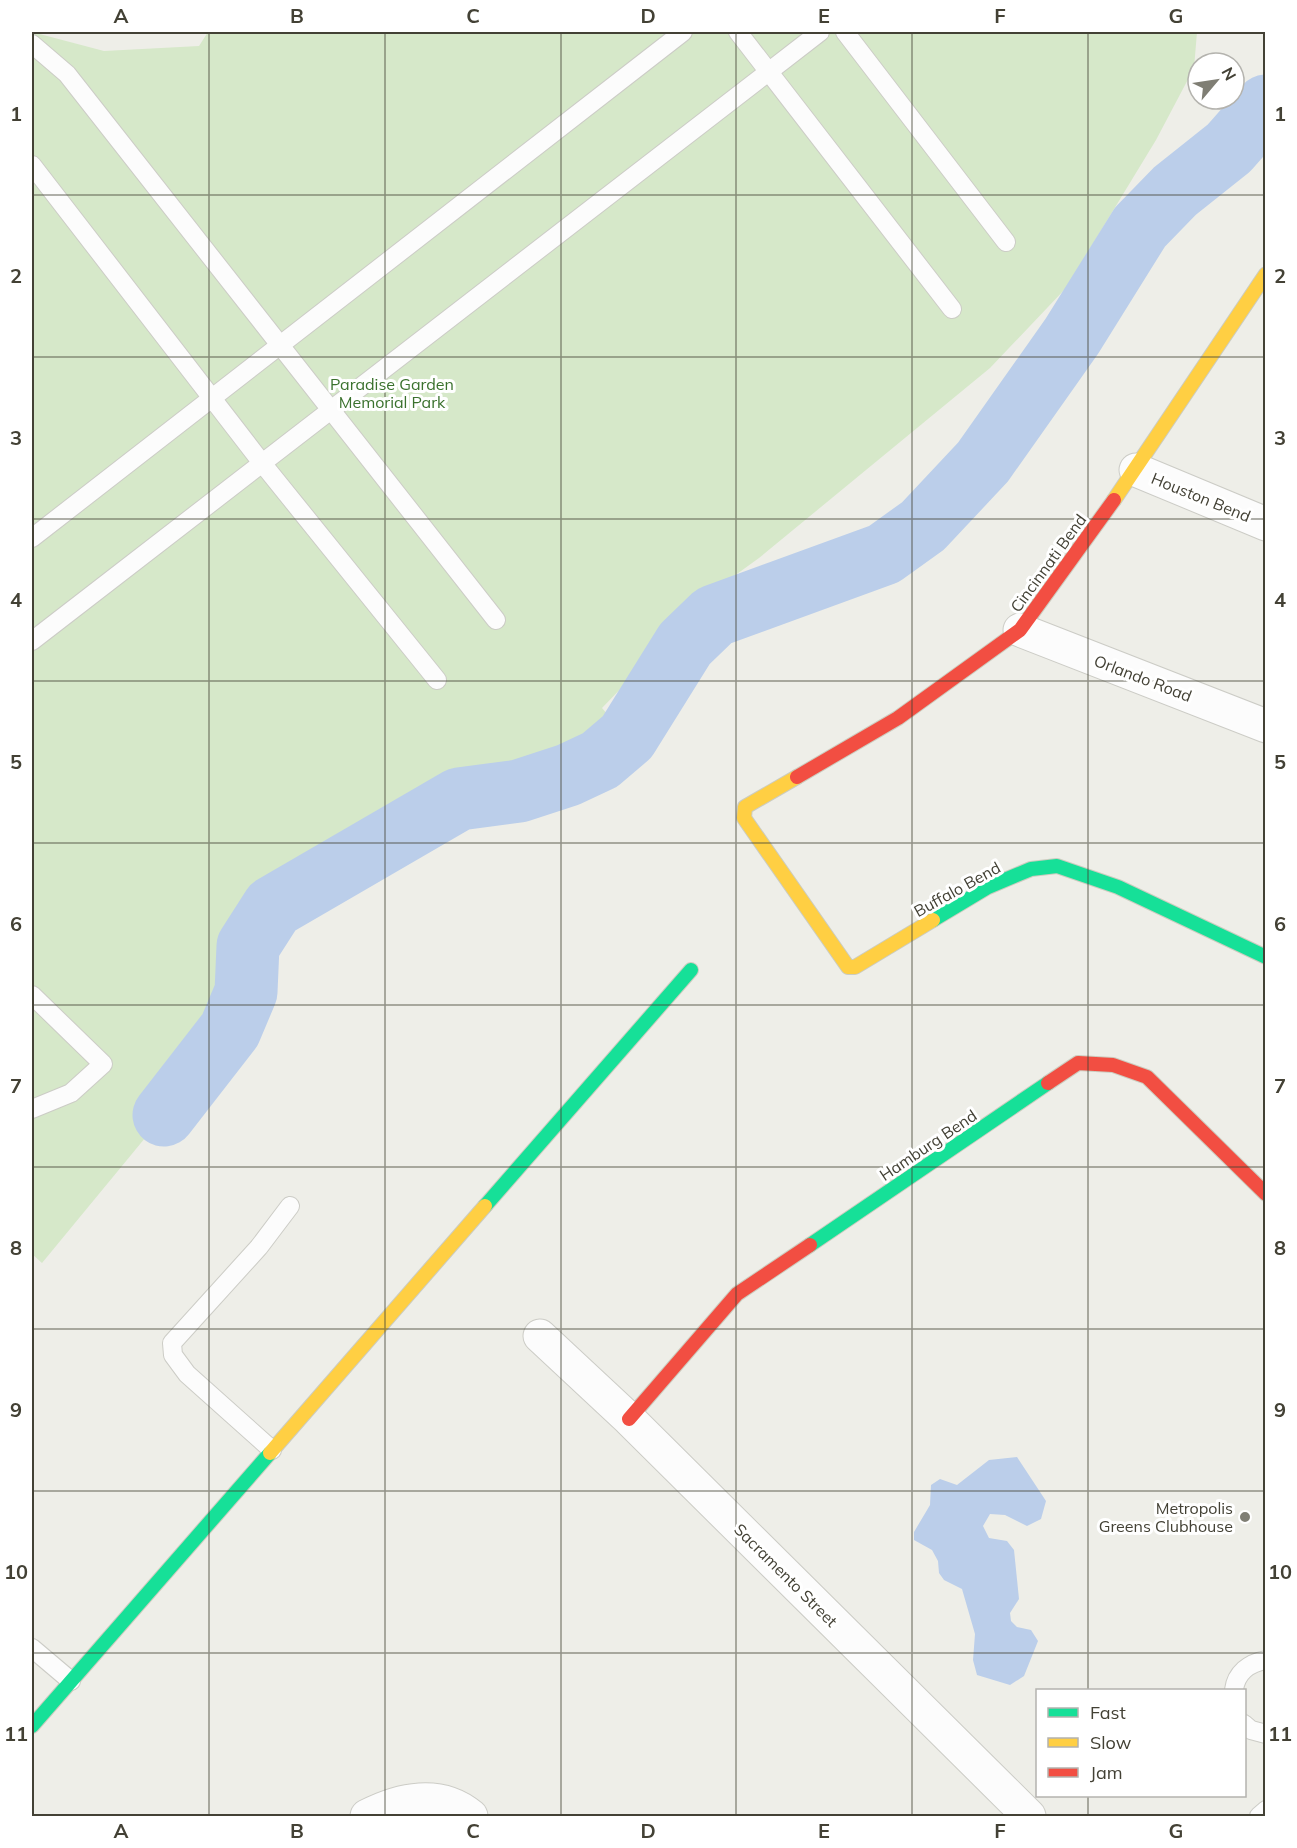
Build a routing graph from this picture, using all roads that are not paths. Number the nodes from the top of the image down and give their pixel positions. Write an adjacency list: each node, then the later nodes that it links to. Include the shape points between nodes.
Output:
1 (683, 32): 11 (lane)
2 (738, 32): 6 (lane)
3 (820, 32): 6 (lane)
4 (845, 32): 8 (lane)
5 (32, 44): 11 (lane, via 67,74)
6 (768, 71): 10 (lane); 13 (lane)
7 (32, 165): 12 (lane)
8 (1006, 242)
9 (1262, 287): 15 (street, Cincinnati Bend)
10 (952, 309)
11 (279, 345): 12 (lane); 13 (lane)
12 (211, 398): 14 (lane); 17 (lane)
13 (330, 410): 14 (lane); 18 (lane)
14 (262, 462): 20 (lane); 21 (lane)
15 (1136, 470): 16 (street, Houston Bend); 19 (street, Cincinnati Bend)
16 (1266, 524)
17 (32, 538)
18 (495, 620)
19 (1020, 630): 22 (street, Orlando Road); 23 (street, Cincinnati Bend, via 898,718)
20 (32, 641)
21 (437, 680)
22 (1266, 726)
23 (745, 807): 24 (street, Buffalo Bend, via 744,818 848,967 855,967 988,887 1031,869 1057,866 1118,887)
24 (1266, 957)
25 (691, 970): 32 (street)
26 (32, 995): 27 (lane, via 103,1064 71,1093)
27 (32, 1109)
28 (1266, 1194): 31 (street, Hamburg Bend, via 1147,1077 1113,1065 1078,1063 737,1294)
29 (290, 1206): 32 (lane, via 172,1343 172,1355 187,1374)
30 (540, 1336): 31 (street, Sacramento Street)
31 (629, 1419): 43 (street, Sacramento Street)
32 (272, 1450): 35 (street)
33 (32, 1648): 35 (lane)
34 (1266, 1660): 36 (lane, via 1250,1664)
35 (71, 1681): 38 (street)
36 (1233, 1689)
37 (1246, 1725): 39 (lane)
38 (32, 1726)
39 (1266, 1734)
40 (1266, 1810): 44 (lane)
41 (367, 1816): 42 (street, via 403,1801 422,1798 453,1806)
42 (471, 1816)
43 (1029, 1816)
44 (1259, 1816)

